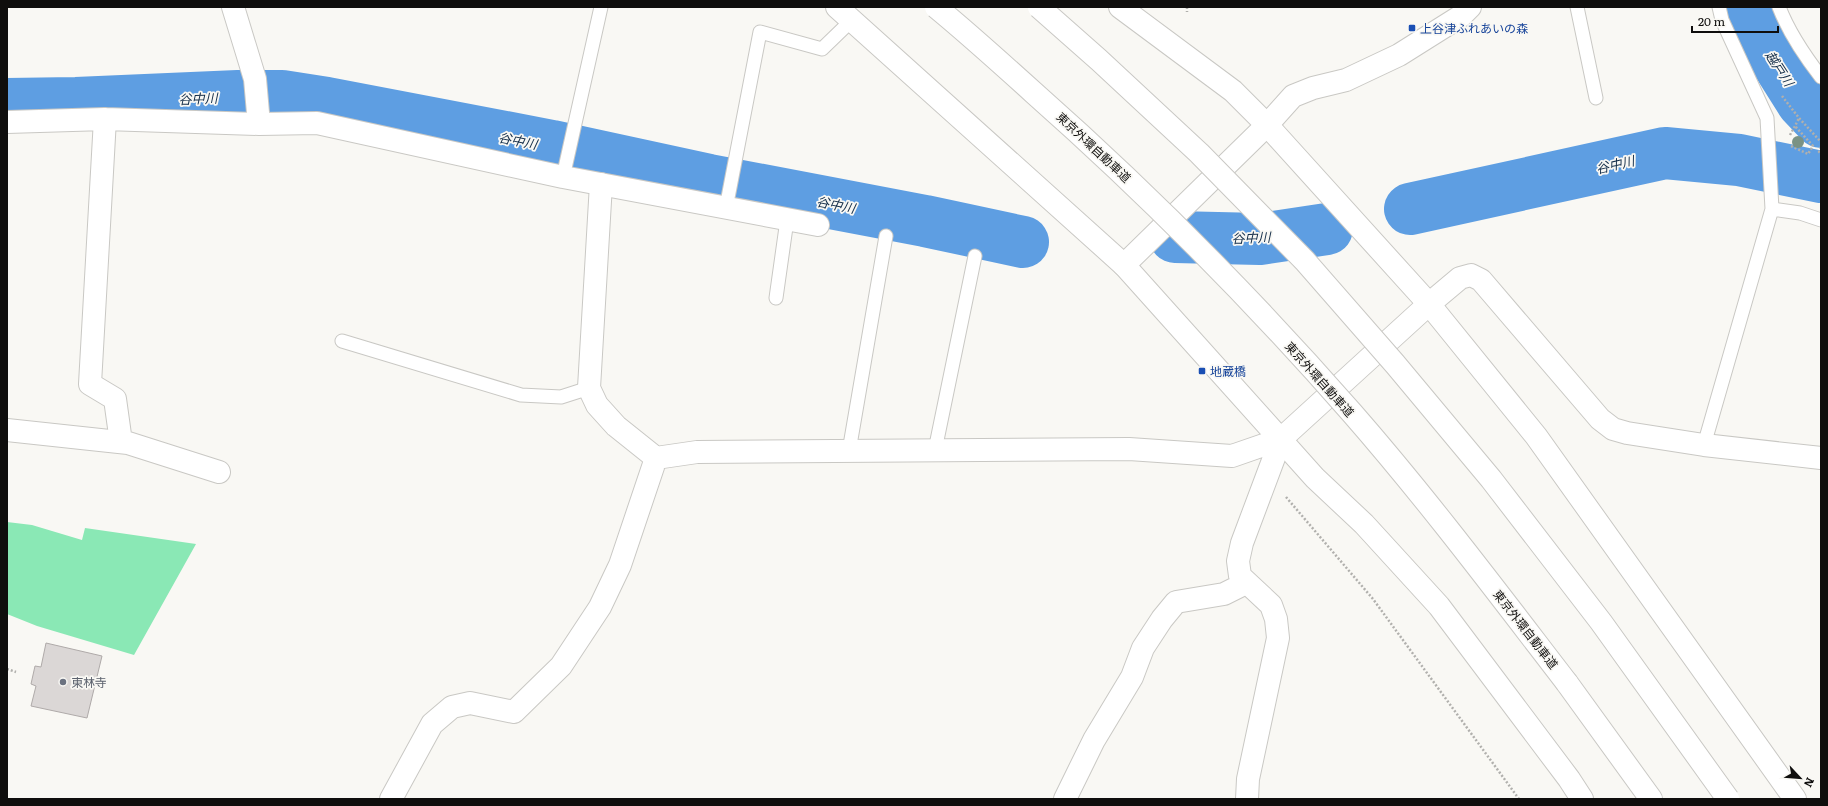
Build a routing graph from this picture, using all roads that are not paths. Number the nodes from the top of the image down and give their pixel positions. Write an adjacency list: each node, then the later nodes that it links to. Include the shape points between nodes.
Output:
1 (233, 7): 13 (main road, via 255,78)
2 (601, 7): 17 (lane)
3 (936, 7): 41 (main road, 東京外環自動車道, bridge, via 1160,208 1261,314 1353,414 1447,527)
4 (1039, 7): 48 (main road, bridge, via 1199,153 1305,261 1395,364 1491,479 1601,622)
5 (1120, 7): 16 (main road, via 1233,91)
6 (1470, 7): 16 (main road, via 1461,16 1399,55 1346,80 1293,96)
7 (1577, 7): 12 (lane)
8 (1719, 7): 20 (lane, via 1722,20 1768,118)
9 (1779, 7): 11 (lane, via 1804,54)
10 (845, 13): 19 (lane, via 822,50 760,32); 26 (main road)
11 (1821, 77)
12 (1596, 98)
13 (259, 117): 14 (main road); 17 (main road, via 317,123)
14 (105, 119): 15 (main road); 33 (main road, via 90,384 115,399)
15 (7, 122)
16 (1267, 125): 26 (main road); 28 (main road)
17 (565, 171): 18 (main road)
18 (601, 184): 19 (main road); 30 (main road)
19 (727, 202): 21 (main road)
20 (1772, 209): 22 (lane, via 1800,213); 34 (lane)
21 (787, 220): 23 (main road); 27 (lane)
22 (1821, 220)
23 (818, 225)
24 (886, 236): 36 (lane)
25 (975, 256): 35 (lane)
26 (1124, 265): 32 (main road)
27 (776, 298)
28 (1429, 304): 32 (main road); 34 (main road, via 1460,278 1471,275 1481,280 1600,419 1613,429); 49 (main road, via 1536,436)
29 (342, 342): 30 (lane, via 520,395 561,397)
30 (590, 388): 37 (main road, via 598,405 616,426)
31 (7, 430): 33 (main road)
32 (1280, 439): 35 (main road, via 1232,456 1129,449); 40 (main road, via 1242,543 1238,561 1240,576); 45 (main road, via 1315,478 1364,524 1439,606)
33 (121, 442): 39 (main road)
34 (1704, 446): 38 (main road)
35 (935, 450): 36 (main road)
36 (849, 451): 37 (main road, via 697,452)
37 (656, 458): 42 (main road, via 620,565 600,608 561,666 514,712 470,703 452,707 432,724)
38 (1821, 458)
39 (219, 472)
40 (1246, 583): 43 (main road, via 1224,594 1176,602 1143,648 1132,677 1094,740); 44 (main road, via 1271,605 1278,638 1248,779)
41 (1567, 683): 46 (main road); 47 (main road, 東京外環自動車道)
42 (391, 799)
43 (1065, 799)
44 (1247, 799)
45 (1582, 799)
46 (1637, 799)
47 (1651, 799)
48 (1728, 799)
49 (1795, 799)

